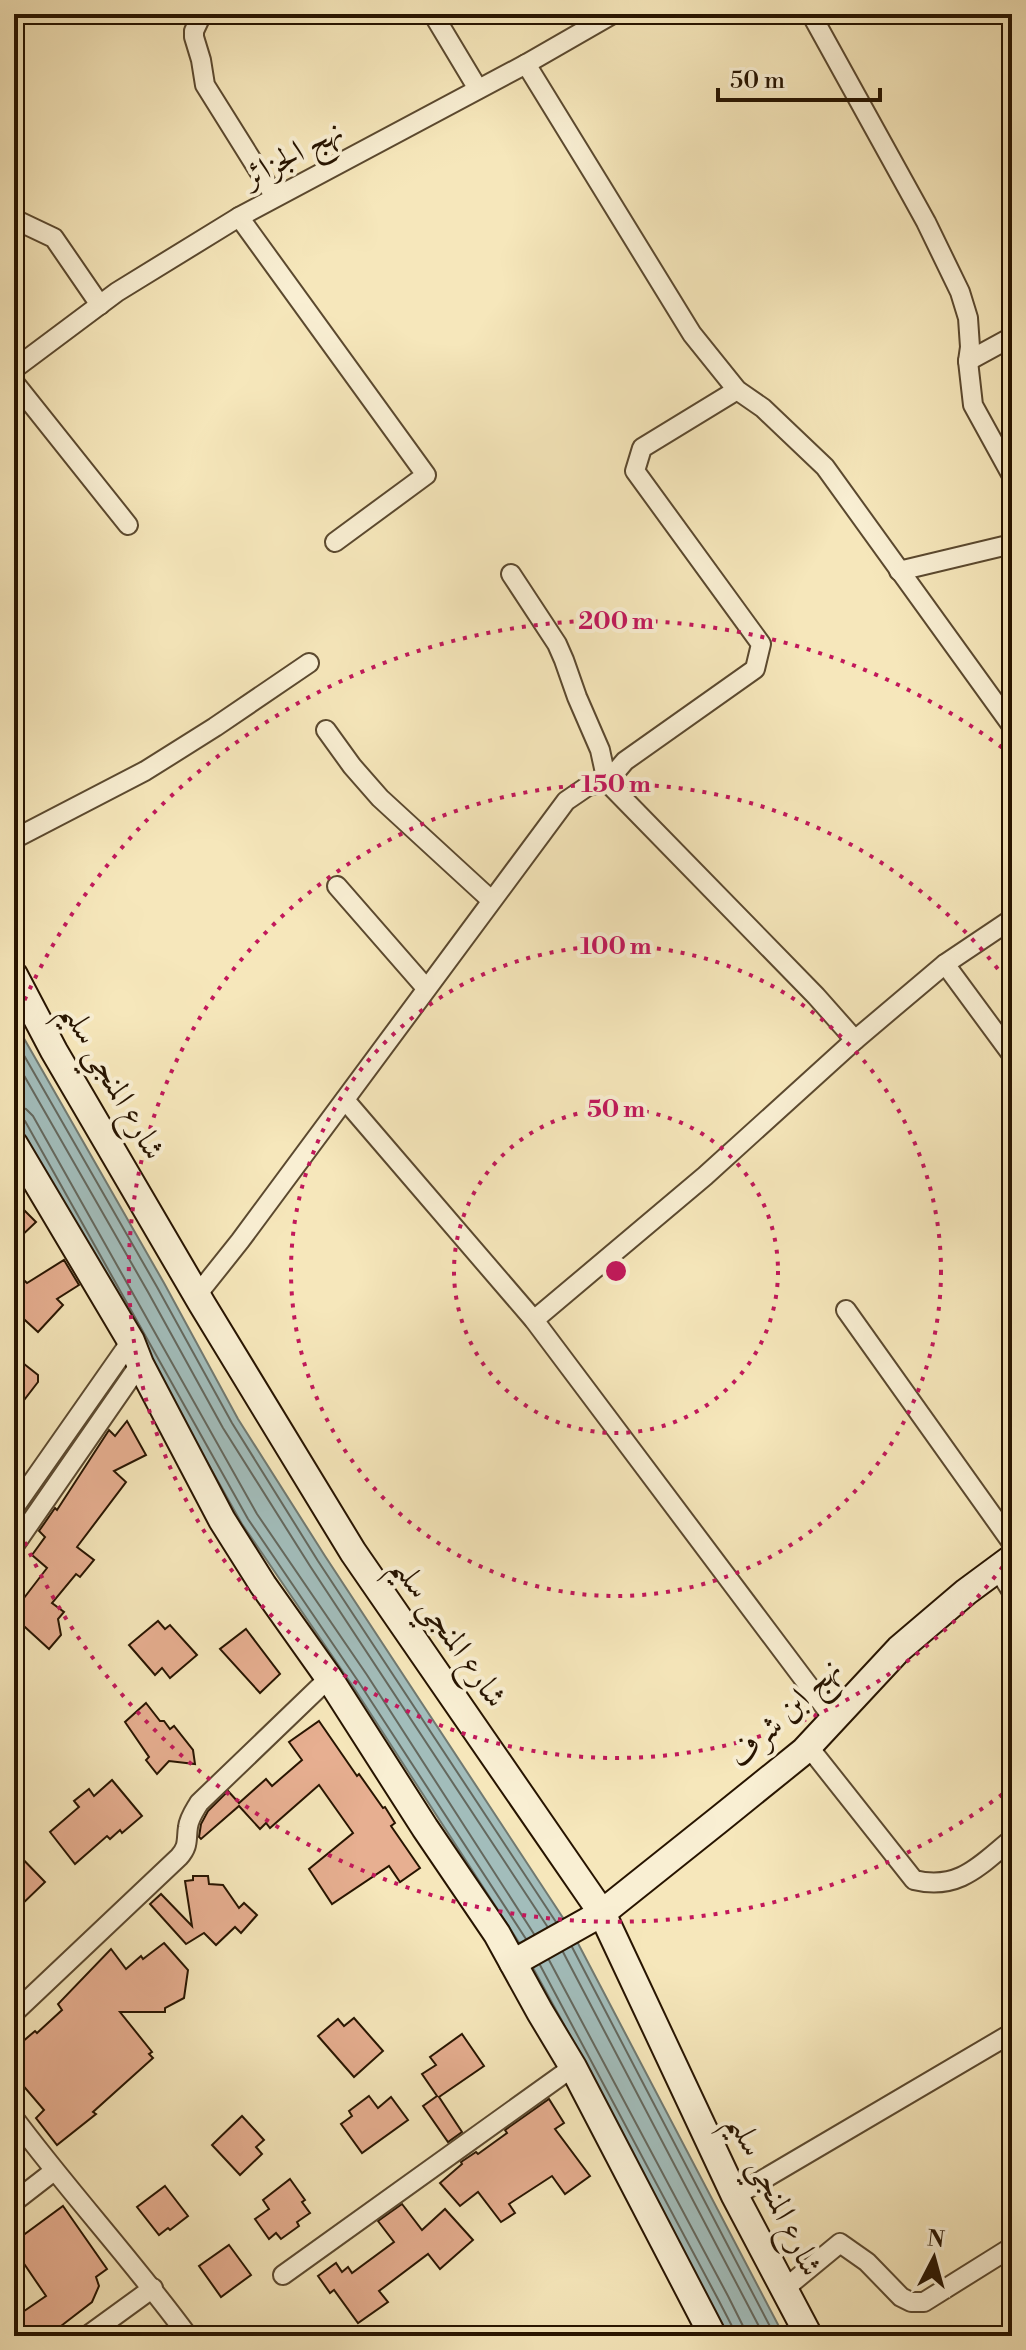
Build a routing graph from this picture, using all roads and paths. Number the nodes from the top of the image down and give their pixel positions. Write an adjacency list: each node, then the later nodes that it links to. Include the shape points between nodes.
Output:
1 (202, 14): 7 (street, via 194,37 205,85)
2 (433, 14): 6 (street)
3 (613, 14): 5 (street, نهج الجزائر)
4 (811, 14): 12 (street, via 960,292 968,318)
5 (526, 64): 6 (street, نهج الجزائر); 15 (street, via 692,334)
6 (478, 89): 7 (street, نهج الجزائر)
7 (275, 197): 8 (street, نهج الجزائر)
8 (239, 217): 10 (street, نهج الجزائر); 18 (street, via 426,475)
9 (14, 219): 10 (street, via 54,238)
10 (100, 305): 13 (street, نهج الجزائر)
11 (1012, 337): 12 (street)
12 (968, 361): 16 (street, via 973,405)
13 (14, 369)
14 (14, 382): 17 (street)
15 (737, 390): 20 (street, via 773,416 825,467); 25 (street, via 642,448 635,471 761,644 755,669 625,761)
16 (1012, 476)
17 (128, 525)
18 (335, 542)
19 (1012, 544): 20 (street)
20 (899, 571): 23 (street)
21 (511, 574): 25 (street, via 557,644 600,750)
22 (309, 663): 26 (street, via 157,763)
23 (1012, 726)
24 (326, 730): 28 (street, via 380,798)
25 (607, 782): 28 (street, via 588,786 566,801); 33 (street)
26 (14, 839)
27 (337, 886): 32 (street)
28 (491, 900): 32 (street)
29 (1012, 919): 30 (street)
30 (945, 964): 33 (street); 34 (street)
31 (14, 975): 37 (main road, شارع المنجي سليم)
32 (426, 988): 35 (street)
33 (855, 1040): 39 (street)
34 (1012, 1055)
35 (345, 1100): 37 (street); 39 (street)
36 (16, 1152): 40 (main road)
37 (197, 1295): 50 (main road, شارع المنجي سليم, via 353,1552)
38 (846, 1310): 42 (street)
39 (534, 1320): 47 (street)
40 (135, 1352): 41 (street); 43 (street); 46 (main road, via 222,1520)
41 (14, 1508)
42 (1012, 1543)
43 (14, 1546)
44 (1005, 1564): 45 (street); 47 (main road, نهج ابن شرف, via 899,1649)
45 (1012, 1592)
46 (329, 1678): 51 (main road); 52 (street, via 199,1803 179,1857)
47 (833, 1718): 48 (main road, نهج ابن شرف)
48 (808, 1746): 49 (street, via 914,1880 951,1882 964,1877); 50 (main road, نهج ابن شرف)
49 (1012, 1839)
50 (592, 1918): 51 (main road, نهج ابن شرف); 57 (main road, شارع المنجي سليم)
51 (518, 1960): 54 (main road)
52 (14, 2013)
53 (1012, 2033): 57 (street)
54 (573, 2067): 60 (street); 65 (main road)
55 (14, 2118): 56 (street)
56 (54, 2171): 58 (street); 61 (street)
57 (735, 2196): 62 (main road, شارع المنجي سليم)
58 (14, 2202)
59 (1012, 2247): 62 (street, via 924,2302 901,2297 840,2243)
60 (283, 2275)
61 (153, 2288): 63 (street); 64 (street)
62 (783, 2290): 66 (main road, شارع المنجي سليم)
63 (87, 2336)
64 (188, 2336)
65 (713, 2336)
66 (809, 2336)

